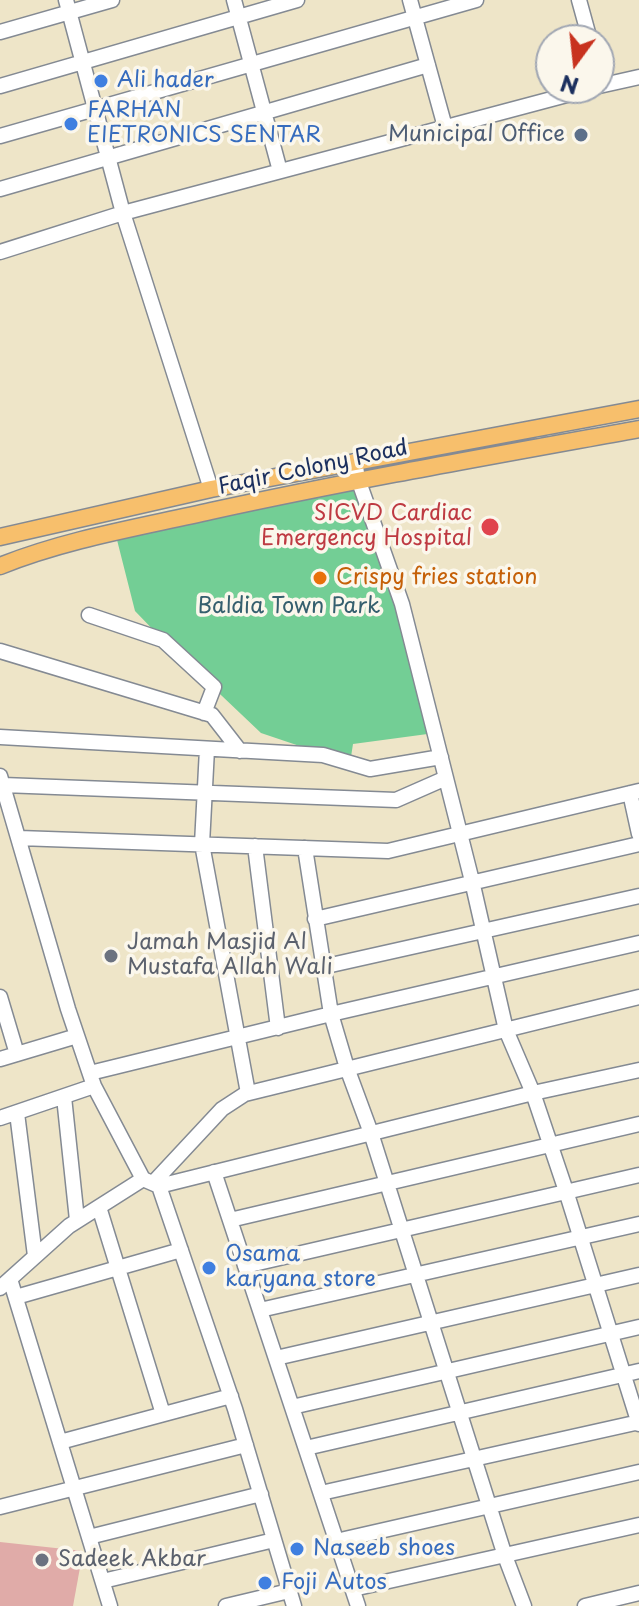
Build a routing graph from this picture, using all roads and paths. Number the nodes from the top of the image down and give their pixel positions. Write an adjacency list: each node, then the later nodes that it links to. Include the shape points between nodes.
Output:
1 (112, 0): 7 (street)
2 (234, 0): 8 (street)
3 (297, 0): 8 (street)
4 (410, 0): 9 (street)
5 (476, 0): 9 (street)
6 (579, 0): 10 (street)
7 (67, 6): 11 (street); 12 (street)
8 (239, 17): 12 (street); 13 (street)
9 (415, 17): 13 (street); 14 (street)
10 (586, 24)
11 (0, 32)
12 (82, 62): 17 (street); 19 (street)
13 (251, 64): 19 (street); 20 (street)
14 (428, 65): 20 (street); 21 (street)
15 (639, 77): 16 (street)
16 (615, 81)
17 (0, 86)
18 (535, 102): 21 (street)
19 (95, 109): 22 (street); 23 (street)
20 (265, 112): 23 (street); 24 (street)
21 (445, 127): 24 (street)
22 (0, 136)
23 (108, 158): 25 (street); 26 (street)
24 (280, 171): 26 (street)
25 (0, 189)
26 (123, 213): 27 (street); 32 (street)
27 (0, 252)
28 (639, 409): 30 (main road, Faqir Colony Road)
29 (639, 429): 31 (main road, Faqir Colony Road)
30 (355, 461): 31 (street); 32 (main road, Faqir Colony Road)
31 (358, 479): 34 (main road, Faqir Colony Road, via 115,532); 41 (street, via 402,604)
32 (211, 489): 33 (main road, Faqir Colony Road)
33 (0, 537)
34 (0, 566)
35 (89, 615): 37 (street, via 163,640 214,687)
36 (0, 651): 37 (street)
37 (204, 713): 40 (street, via 212,715)
38 (0, 737): 39 (street)
39 (207, 749): 40 (street); 45 (street)
40 (240, 751): 41 (street, via 323,755 370,769)
41 (441, 757): 42 (street)
42 (446, 778): 45 (street, via 396,800); 46 (street)
43 (2, 781): 45 (street); 48 (street)
44 (634, 792): 46 (street); 47 (street)
45 (205, 793): 49 (street)
46 (460, 832): 52 (street, via 388,851); 53 (street)
47 (639, 834)
48 (19, 838): 49 (street); 65 (street)
49 (202, 844): 51 (street); 66 (street)
50 (639, 844): 53 (street)
51 (255, 846): 52 (street); 63 (street)
52 (305, 848): 55 (street)
53 (472, 881): 55 (street); 56 (street)
54 (639, 896): 56 (street)
55 (315, 919): 58 (street)
56 (484, 931): 58 (street); 59 (street)
57 (639, 943): 59 (street)
58 (322, 967): 62 (street)
59 (494, 976): 62 (street); 64 (street)
60 (639, 997): 64 (street)
61 (1, 1004): 67 (street)
62 (331, 1014): 63 (street); 69 (street)
63 (278, 1028): 66 (street)
64 (506, 1030): 69 (street); 73 (street)
65 (77, 1036): 67 (street); 71 (street)
66 (236, 1038): 71 (street); 72 (street)
67 (17, 1054): 68 (street)
68 (0, 1059)
69 (347, 1068): 72 (street); 78 (street)
70 (639, 1070): 73 (street)
71 (92, 1080): 74 (street); 82 (street)
72 (248, 1093): 82 (street, via 222,1109)
73 (533, 1093): 78 (street); 79 (street)
74 (64, 1097): 75 (street); 86 (street)
75 (17, 1113): 76 (street); 92 (street)
76 (0, 1118)
77 (639, 1124): 79 (street)
78 (371, 1133): 80 (street); 83 (street)
79 (551, 1145): 83 (street); 84 (street)
80 (214, 1172): 82 (street); 87 (street)
81 (639, 1175): 84 (street)
82 (152, 1183): 85 (street); 91 (street)
83 (387, 1183): 87 (street); 89 (street)
84 (566, 1191): 89 (street); 90 (street)
85 (99, 1207): 86 (street); 94 (street)
86 (77, 1220): 92 (street)
87 (230, 1220): 93 (street)
88 (639, 1224): 90 (street)
89 (402, 1230): 93 (street); 95 (street)
90 (581, 1237): 95 (street); 98 (street)
91 (181, 1250): 94 (street); 108 (street)
92 (35, 1256): 97 (street)
93 (245, 1266): 100 (street)
94 (118, 1268): 99 (street); 111 (street)
95 (416, 1275): 100 (street); 101 (street)
96 (639, 1275): 98 (street)
97 (5, 1284): 99 (street)
98 (596, 1285): 101 (street); 103 (street)
99 (16, 1297): 113 (street)
100 (260, 1310): 104 (street)
101 (431, 1322): 104 (street); 106 (street)
102 (639, 1327): 103 (street)
103 (611, 1334): 106 (street); 107 (street)
104 (276, 1358): 109 (street)
105 (639, 1371): 107 (street)
106 (447, 1372): 109 (street); 110 (street)
107 (624, 1375): 110 (street); 112 (street)
108 (231, 1396): 111 (street); 114 (street)
109 (292, 1407): 115 (street)
110 (460, 1413): 115 (street); 116 (street)
111 (163, 1414): 113 (street)
112 (639, 1423): 116 (street)
113 (60, 1442): 118 (street)
114 (246, 1445): 118 (street); 120 (street)
115 (306, 1448): 119 (street)
116 (475, 1459): 119 (street); 121 (street)
117 (639, 1472): 121 (street)
118 (74, 1488): 122 (street); 124 (street)
119 (321, 1493): 126 (street)
120 (261, 1494): 124 (street); 125 (street)
121 (489, 1506): 126 (street); 127 (street)
122 (0, 1507)
123 (639, 1525): 127 (street)
124 (89, 1537): 128 (street)
125 (274, 1540): 128 (street); 130 (street)
126 (336, 1541): 129 (street)
127 (505, 1556): 129 (street); 136 (street)
128 (103, 1581): 132 (street)
129 (353, 1589): 135 (street)
130 (289, 1591): 133 (street); 134 (street)
131 (639, 1593): 137 (street)
132 (110, 1606)
133 (226, 1606)
134 (294, 1606)
135 (358, 1606)
136 (524, 1606)
137 (585, 1606)

